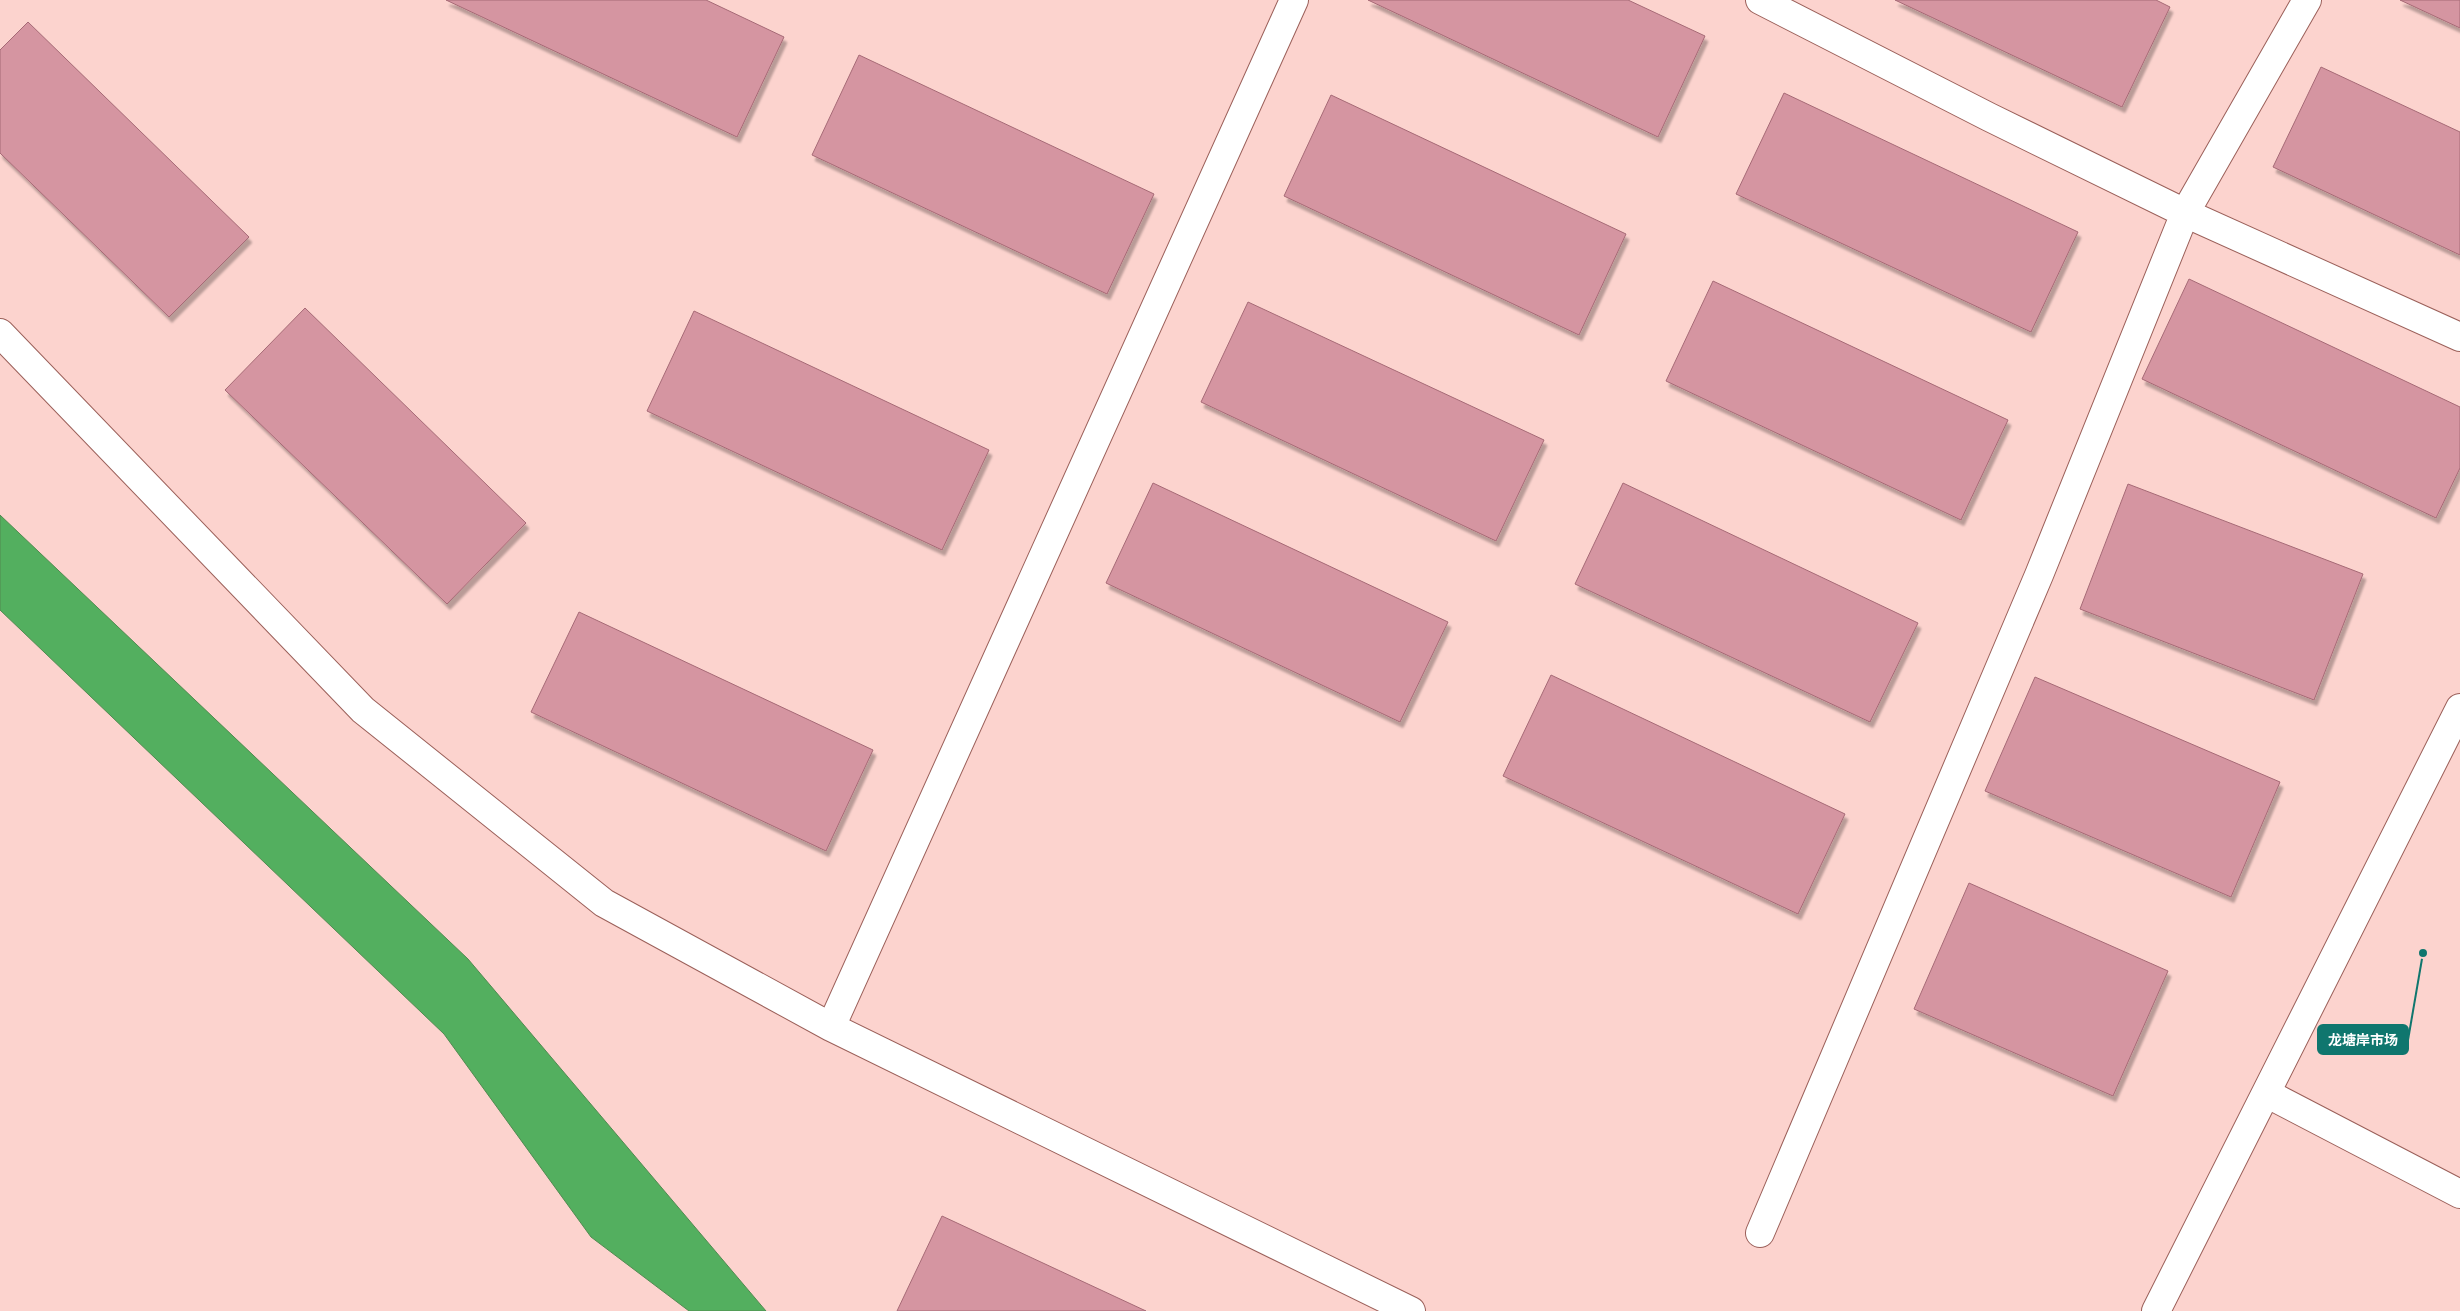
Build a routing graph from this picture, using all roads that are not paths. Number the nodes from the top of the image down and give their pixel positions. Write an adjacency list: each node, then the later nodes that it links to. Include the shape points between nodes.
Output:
1 (1294, 0): 8 (street)
2 (1760, 0): 4 (street)
3 (2307, 0): 4 (street)
4 (2185, 213): 6 (street); 11 (street, via 2043,566)
5 (0, 333): 8 (street, via 363,710 604,902)
6 (2460, 337)
7 (2460, 708): 9 (street)
8 (832, 1027): 12 (street)
9 (2266, 1093): 10 (street); 13 (street)
10 (2460, 1194)
11 (1760, 1233)
12 (1411, 1311)
13 (2156, 1311)

